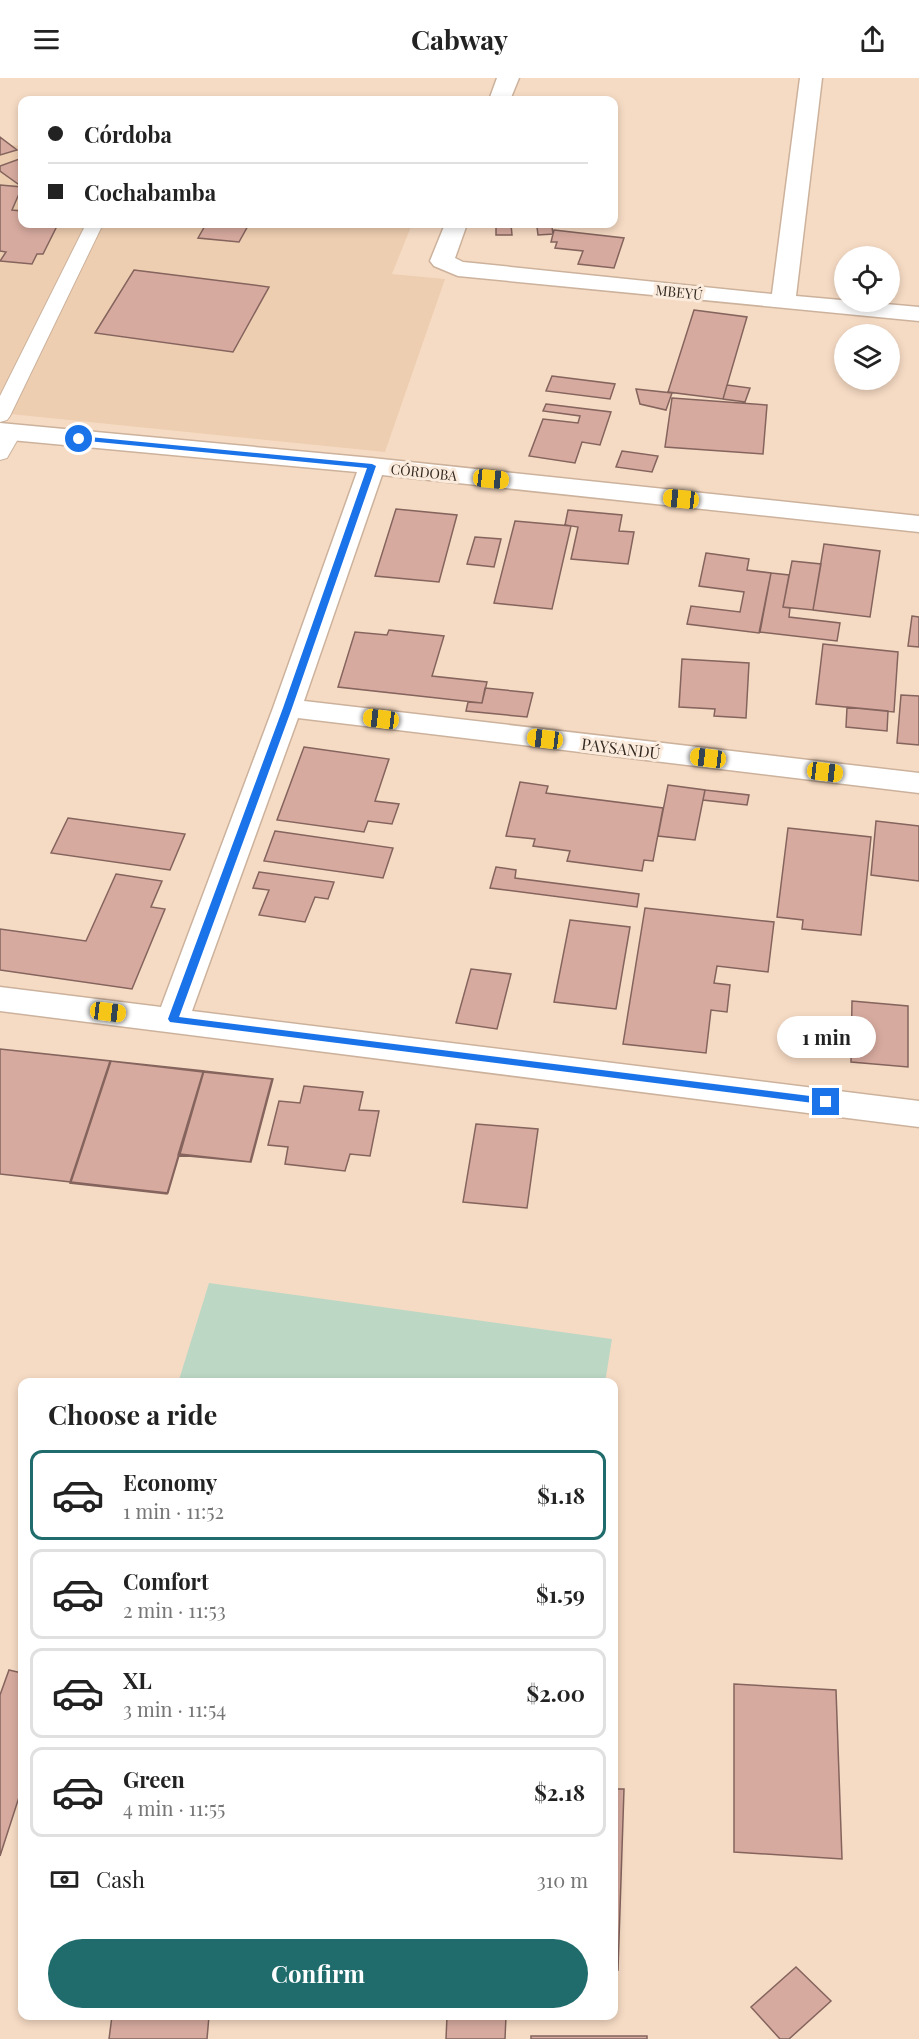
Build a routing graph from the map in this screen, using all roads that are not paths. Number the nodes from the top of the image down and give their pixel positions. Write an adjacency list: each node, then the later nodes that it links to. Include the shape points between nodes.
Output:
1 (508, 78): 3 (street)
2 (811, 78): 6 (street)
3 (501, 96)
4 (92, 228): 8 (lane)
5 (454, 228): 6 (street, MBEYÚ, via 442,261 458,269)
6 (783, 302): 7 (street, MBEYÚ)
7 (919, 314)
8 (3, 433): 9 (street, CÓRDOBA)
9 (372, 466): 10 (street, CÓRDOBA); 11 (street)
10 (919, 524)
11 (287, 708): 12 (street, PAYSANDÚ); 14 (street)
12 (919, 783)
13 (0, 999): 14 (street)
14 (173, 1019): 15 (street)
15 (919, 1114)

